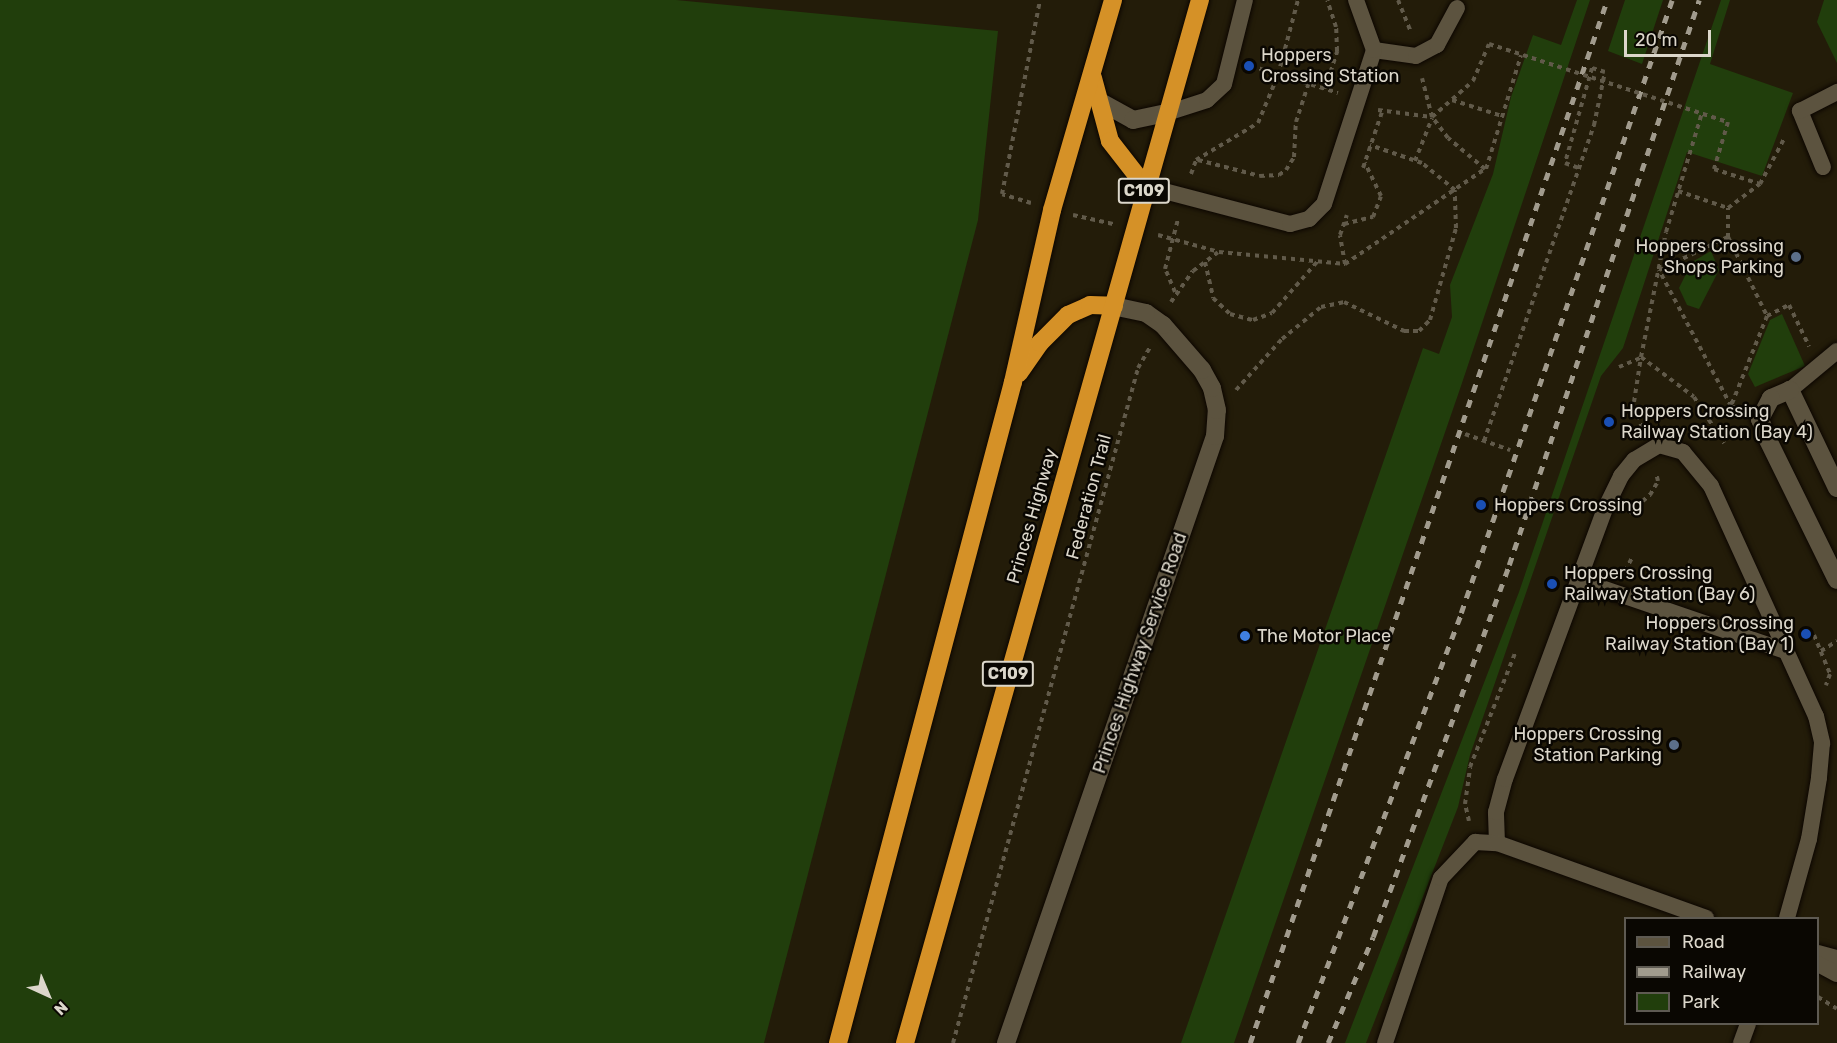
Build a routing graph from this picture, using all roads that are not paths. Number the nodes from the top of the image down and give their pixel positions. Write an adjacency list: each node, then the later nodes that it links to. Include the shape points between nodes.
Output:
1 (1113, 0): 7 (highway)
2 (1200, 0): 10 (highway, Princes Highway / C109)
3 (1245, 0): 10 (lane, via 1224,84 1208,100)
4 (1356, 0): 6 (lane)
5 (1457, 8): 6 (lane, via 1437,45 1416,56)
6 (1374, 50): 12 (lane, via 1324,204 1309,219 1290,224)
7 (1093, 78): 9 (highway); 15 (highway, via 1052,210)
8 (1837, 92): 11 (lane, via 1800,111)
9 (1099, 100): 10 (street, via 1133,120); 12 (highway, via 1110,141)
10 (1167, 113): 12 (highway, Princes Highway / C109)
11 (1823, 167)
12 (1146, 186): 13 (highway, Princes Highway / C109)
13 (1114, 306): 15 (highway, via 1090,305 1068,315 1040,343); 30 (highway, Princes Highway / C109); 31 (street, Princes Highway Service Road, via 1146,313 1163,325 1202,370 1212,388 1217,410 1211,447)
14 (1832, 356): 16 (lane)
15 (1013, 382): 29 (highway)
16 (1790, 390): 17 (street); 18 (street, via 1771,398 1760,419)
17 (1837, 488)
18 (1837, 580)
19 (1581, 581): 20 (lane); 20 (lane, via 1605,509 1621,476 1648,449 1659,445 1683,452 1721,504); 21 (lane, via 1505,779 1496,812)
20 (1786, 651): 23 (lane, via 1816,716 1822,743 1809,839)
21 (1497, 843): 22 (lane); 32 (lane, via 1474,842 1441,878)
22 (1703, 917)
23 (1787, 917)
24 (1819, 953): 25 (lane)
25 (1837, 958)
26 (1819, 965): 27 (lane)
27 (1837, 974)
28 (1747, 1025): 33 (lane)
29 (838, 1043)
30 (905, 1043)
31 (1006, 1043)
32 (1385, 1043)
33 (1741, 1043)

